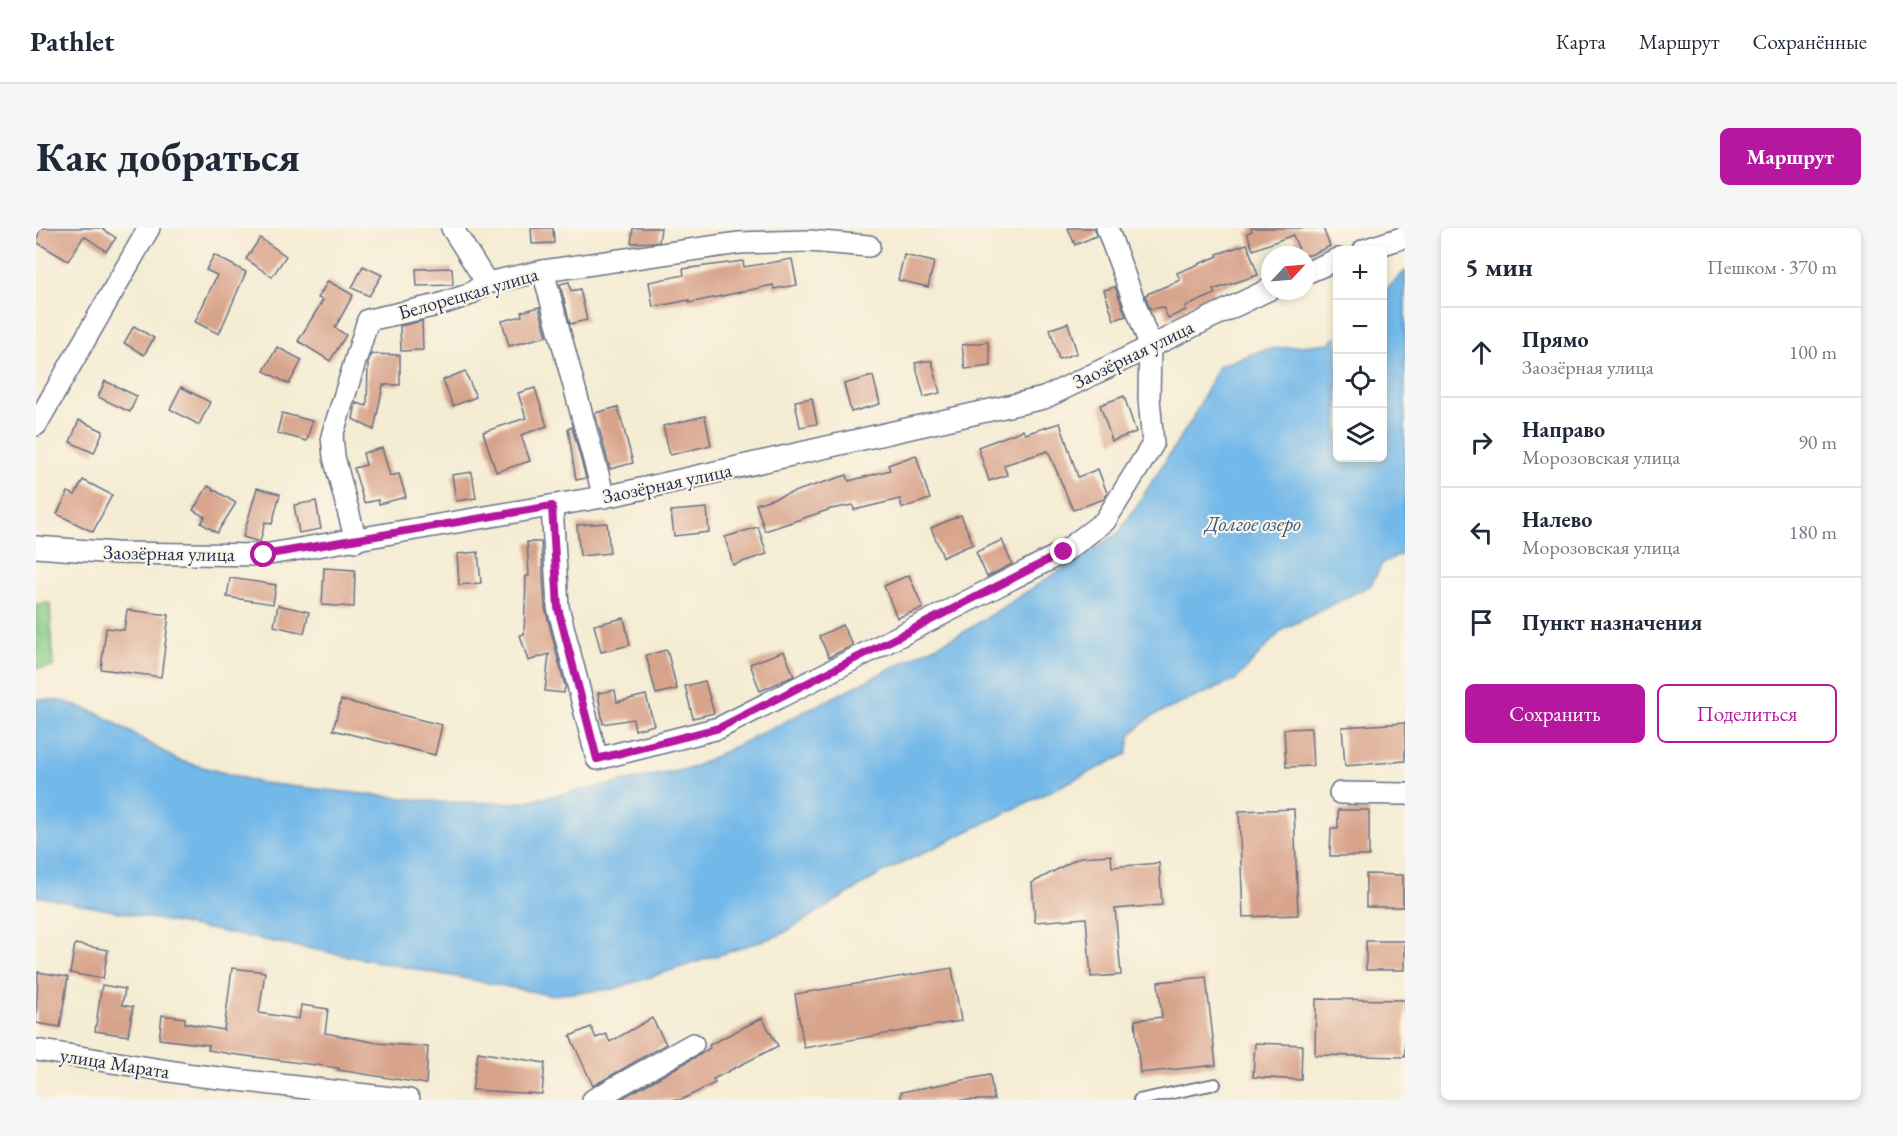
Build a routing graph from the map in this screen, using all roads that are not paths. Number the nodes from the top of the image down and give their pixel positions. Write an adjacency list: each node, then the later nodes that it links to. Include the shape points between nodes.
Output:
1 (149, 228): 14 (street)
2 (452, 228): 11 (street)
3 (1107, 228): 13 (street)
4 (740, 236): 6 (street, Белорецкая улица); 10 (street, Белорецкая улица)
5 (1405, 237): 7 (street)
6 (868, 246)
7 (1377, 246)
8 (1333, 261): 9 (street)
9 (1315, 269)
10 (543, 271): 11 (street, Белорецкая улица); 15 (street)
11 (487, 283): 17 (street, Белорецкая улица, via 468,295 438,305 368,320 332,436)
12 (1261, 293): 13 (street, Заозёрная улица)
13 (1150, 345): 15 (street, Заозёрная улица, via 1044,398); 16 (street, via 1153,444 1105,521 1064,552 719,728 597,759 558,608)
14 (36, 424)
15 (604, 497): 16 (street, Заозёрная улица)
16 (552, 506): 17 (street, Заозёрная улица)
17 (356, 542): 18 (street, Заозёрная улица, via 264,555 116,553)
18 (36, 547)
19 (1340, 793): 20 (street)
20 (1405, 794)
21 (693, 1044): 25 (street)
22 (36, 1050): 24 (street, улица Марата, via 194,1076)
23 (1215, 1084): 26 (lane)
24 (409, 1100)
25 (593, 1100)
26 (1139, 1100)

